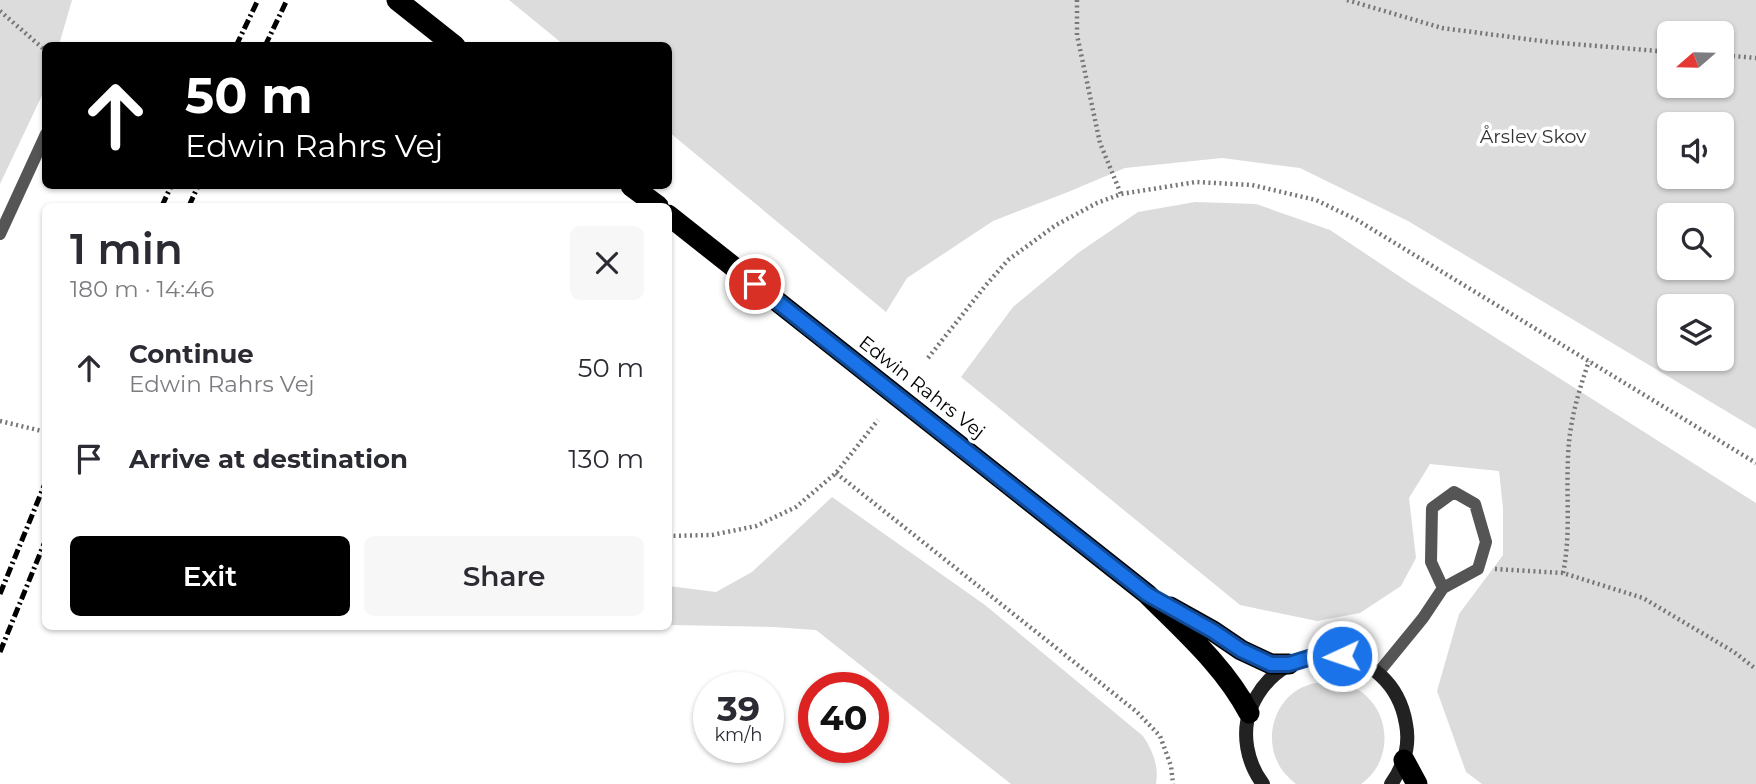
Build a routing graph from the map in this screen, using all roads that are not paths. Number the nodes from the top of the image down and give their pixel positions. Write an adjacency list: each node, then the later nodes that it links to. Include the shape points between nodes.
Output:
1 (397, 0): 2 (highway)
2 (450, 42)
3 (42, 144): 7 (lane)
4 (635, 189): 5 (highway)
5 (654, 203)
6 (672, 218): 9 (highway, Edwin Rahrs Vej)
7 (0, 234)
8 (1443, 588): 8 (lane, via 1431,562 1432,508 1454,492 1475,504 1486,542 1478,569); 11 (lane)
9 (1147, 594): 10 (highway, via 1241,650 1271,664); 12 (highway, via 1203,650)
10 (1289, 664): 11 (street, via 1315,656 1342,656); 12 (street, via 1264,685)
11 (1378, 673): 13 (street, via 1390,685 1404,713)
12 (1249, 713): 14 (street, via 1250,761)
13 (1404, 760): 15 (street); 16 (highway)
14 (1263, 784)
15 (1391, 784)
16 (1418, 784)

